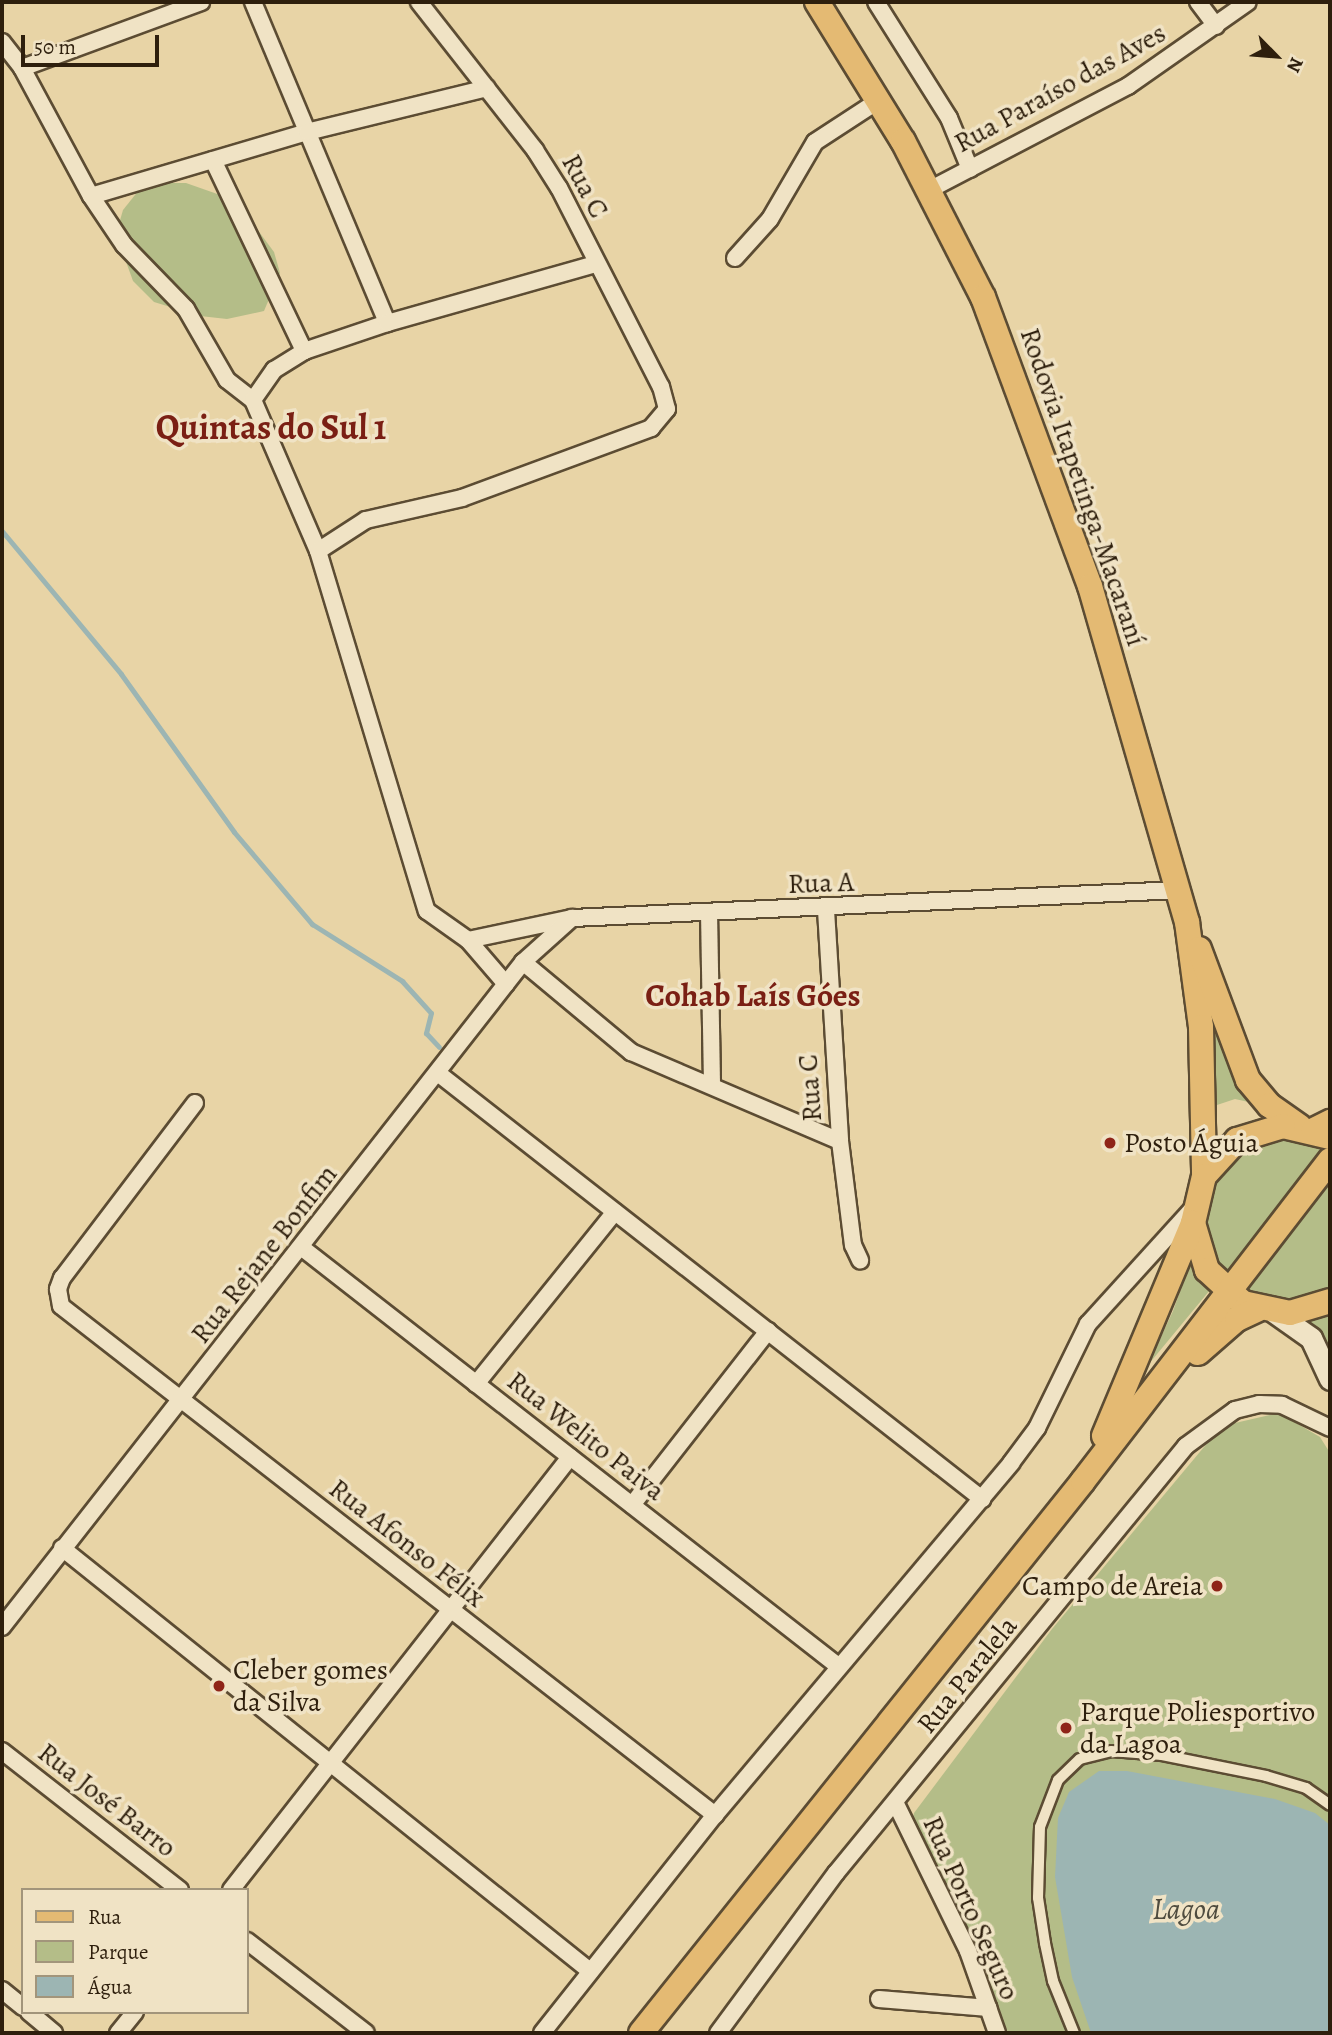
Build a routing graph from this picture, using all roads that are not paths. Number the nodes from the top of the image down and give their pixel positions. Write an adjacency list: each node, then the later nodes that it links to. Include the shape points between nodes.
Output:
1 (201, 2): 10 (street)
2 (253, 2): 13 (street)
3 (419, 2): 11 (street, Rua C)
4 (817, 2): 12 (main road, Rodovia Itapetinga-Macaraní)
5 (876, 2): 15 (street, via 950,118)
6 (1198, 2): 8 (street)
7 (1248, 2): 8 (street, Rua Paraíso das Aves)
8 (1216, 26): 15 (street, Rua Paraíso das Aves, via 1128,86)
9 (2, 42): 10 (street)
10 (23, 68): 17 (street)
11 (487, 88): 13 (street); 19 (street, Rua C, via 559,188)
12 (878, 102): 16 (main road, Rodovia Itapetinga-Macaraní); 18 (street, via 815,142 770,219)
13 (307, 132): 14 (street); 20 (street)
14 (214, 160): 17 (street); 21 (street)
15 (970, 169): 16 (street, Rua Paraíso das Aves)
16 (929, 190): 24 (main road, Rodovia Itapetinga-Macaraní, via 984,297 1044,453 1090,586)
17 (91, 196): 22 (street, via 142,267 186,309 228,380)
18 (735, 258)
19 (595, 264): 20 (street); 23 (street, Rua C, via 661,387 667,400 665,415 651,428 525,476 426,509 366,520)
20 (387, 323): 21 (street)
21 (304, 351): 22 (street, via 274,369)
22 (253, 400): 23 (street)
23 (318, 551): 29 (street, via 420,896 439,923)
24 (1179, 890): 25 (street, Rua A); 28 (main road, Rodovia Itapetinga-Macaraní)
25 (826, 910): 26 (street, Rua A); 36 (street, Rua C)
26 (709, 912): 27 (street, Rua A); 33 (street)
27 (572, 919): 29 (street, Rua A); 30 (street, Rua Rejane Bonfim)
28 (1187, 922): 35 (main road, via 1248,1080 1269,1105); 38 (main road, Rodovia Itapetinga-Macaraní, via 1201,1027)
29 (468, 940): 31 (street)
30 (523, 962): 31 (street, Rua Rejane Bonfim); 33 (street, via 631,1052)
31 (506, 984): 32 (street, Rua Rejane Bonfim)
32 (439, 1074): 39 (street); 41 (street, Rua Rejane Bonfim)
33 (712, 1085): 36 (street)
34 (195, 1102): 49 (street, Rua Afonso Félix, via 62,1278 59,1298 66,1313)
35 (1318, 1129): 38 (main road, via 1266,1128 1237,1140)
36 (840, 1141): 42 (street, Rua C, via 853,1245)
37 (1330, 1160): 43 (main road)
38 (1204, 1176): 40 (main road)
39 (615, 1212): 46 (street); 48 (street)
40 (1193, 1215): 43 (main road, via 1207,1270); 52 (main road, via 1129,1383); 53 (street, via 1088,1324 1037,1428)
41 (301, 1248): 48 (street, Rua Welito Paiva); 49 (street, Rua Rejane Bonfim)
42 (860, 1260)
43 (1229, 1294): 45 (main road); 52 (main road)
44 (1330, 1301): 45 (main road, via 1306,1311)
45 (1266, 1311): 47 (main road, via 1311,1338); 52 (main road, via 1209,1341)
46 (768, 1331): 53 (street); 54 (street)
47 (1330, 1379)
48 (476, 1384): 51 (street, Rua Welito Paiva)
49 (181, 1402): 55 (street, Rua Rejane Bonfim); 56 (street, Rua Afonso Félix)
50 (1330, 1428): 61 (street, Rua Paralela, via 1282,1405 1259,1404 1235,1409 1209,1425 1146,1494)
51 (570, 1457): 54 (street, Rua Welito Paiva); 56 (street)
52 (1083, 1481): 78 (main road)
53 (982, 1499): 58 (street)
54 (632, 1505): 58 (street, Rua Welito Paiva)
55 (62, 1548): 57 (street, Rua Rejane Bonfim); 60 (street)
56 (450, 1610): 60 (street); 63 (street, Rua Afonso Félix)
57 (2, 1627)
58 (838, 1666): 63 (street)
59 (2, 1751): 64 (street, Rua José Barro)
60 (330, 1763): 65 (street); 67 (street)
61 (896, 1804): 71 (street, Rua Porto Seguro, via 968,1951); 79 (street, Rua Paralela, via 770,1957)
62 (1330, 1805): 81 (street, via 1307,1788 1162,1755 1111,1751 1080,1759 1058,1780 1045,1803 1039,1839 1038,1898 1045,1943 1053,1981)
63 (715, 1815): 67 (street)
64 (177, 1888)
65 (233, 1888)
66 (248, 1942): 76 (street)
67 (590, 1971): 77 (street)
68 (2, 1990): 70 (street)
69 (879, 1999): 71 (street)
70 (21, 2005)
71 (989, 2008): 80 (street, Rua Porto Seguro)
72 (31, 2014): 74 (street)
73 (133, 2014): 75 (street)
74 (54, 2033)
75 (118, 2033)
76 (366, 2033)
77 (542, 2033)
78 (641, 2033)
79 (718, 2033)
80 (997, 2033)
81 (1074, 2033)

